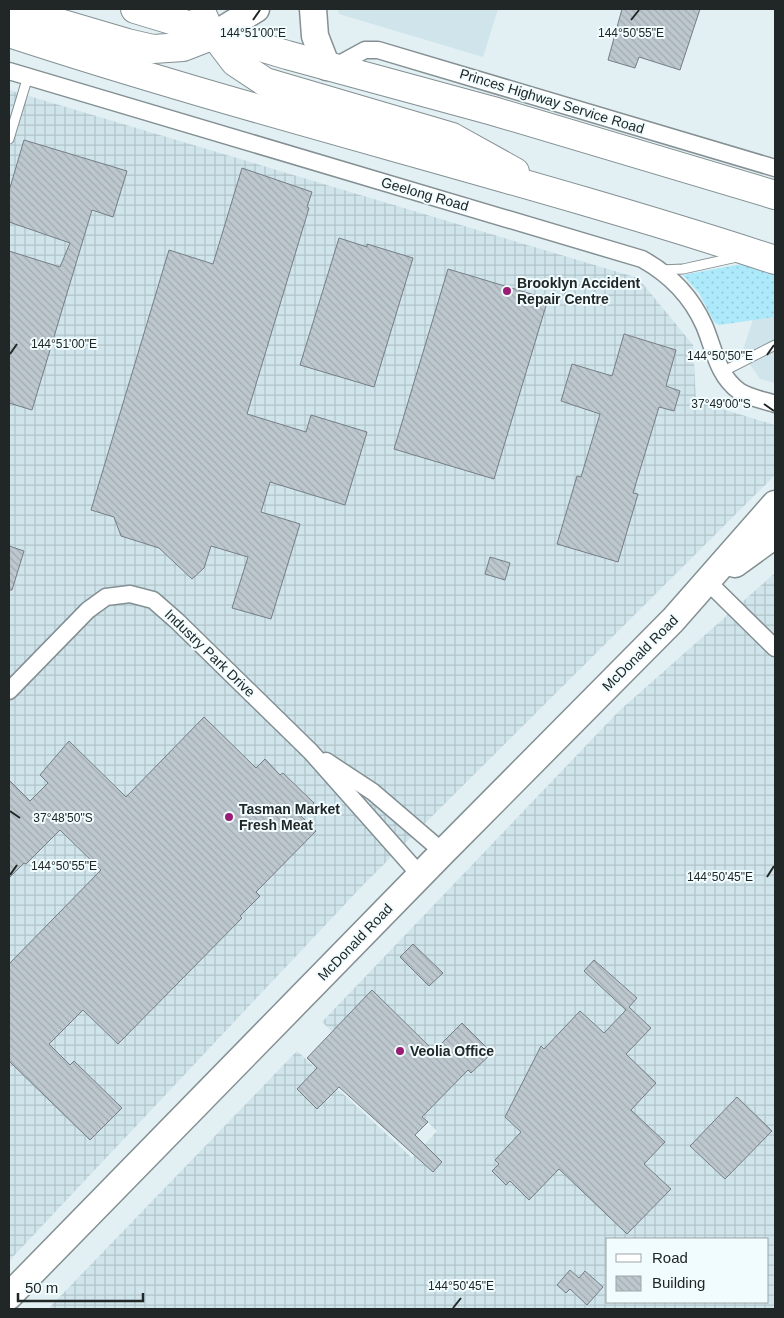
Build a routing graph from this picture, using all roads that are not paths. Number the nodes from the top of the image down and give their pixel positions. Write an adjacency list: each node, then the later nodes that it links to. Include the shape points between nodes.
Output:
1 (12, 9): 8 (highway, via 126,44 153,49 182,47)
2 (135, 9): 8 (highway)
3 (202, 9): 8 (main road)
4 (228, 9): 8 (main road)
5 (256, 9): 8 (main road)
6 (313, 9): 9 (main road, via 315,36)
7 (9, 33): 14 (highway, via 172,84)
8 (215, 34): 9 (highway); 14 (highway, via 236,62 258,78 452,137)
9 (330, 67): 13 (street, Princes Highway Service Road, via 365,50 378,50); 15 (highway, via 493,111)
10 (9, 70): 11 (street, Geelong Road)
11 (28, 76): 12 (lane); 17 (street, Geelong Road, via 624,252)
12 (9, 139)
13 (775, 168)
14 (547, 190): 16 (highway)
15 (775, 195)
16 (765, 257): 17 (lane)
17 (660, 270): 19 (street, Geelong Road, via 680,288 695,308)
18 (775, 345): 19 (lane)
19 (722, 372): 20 (street, Geelong Road, via 741,392)
20 (775, 404)
21 (775, 504): 23 (main road, McDonald Road)
22 (775, 535): 23 (main road, McDonald Road)
23 (705, 585): 24 (street); 27 (main road, McDonald Road)
24 (775, 648)
25 (9, 691): 26 (street, Industry Park Drive, via 88,610 106,597 130,594 153,600 177,620)
26 (311, 752): 27 (street, Industry Park Drive, via 373,792); 28 (street, Industry Park Drive)
27 (443, 852): 28 (main road, McDonald Road)
28 (420, 875): 29 (main road, McDonald Road)
29 (9, 1296)

